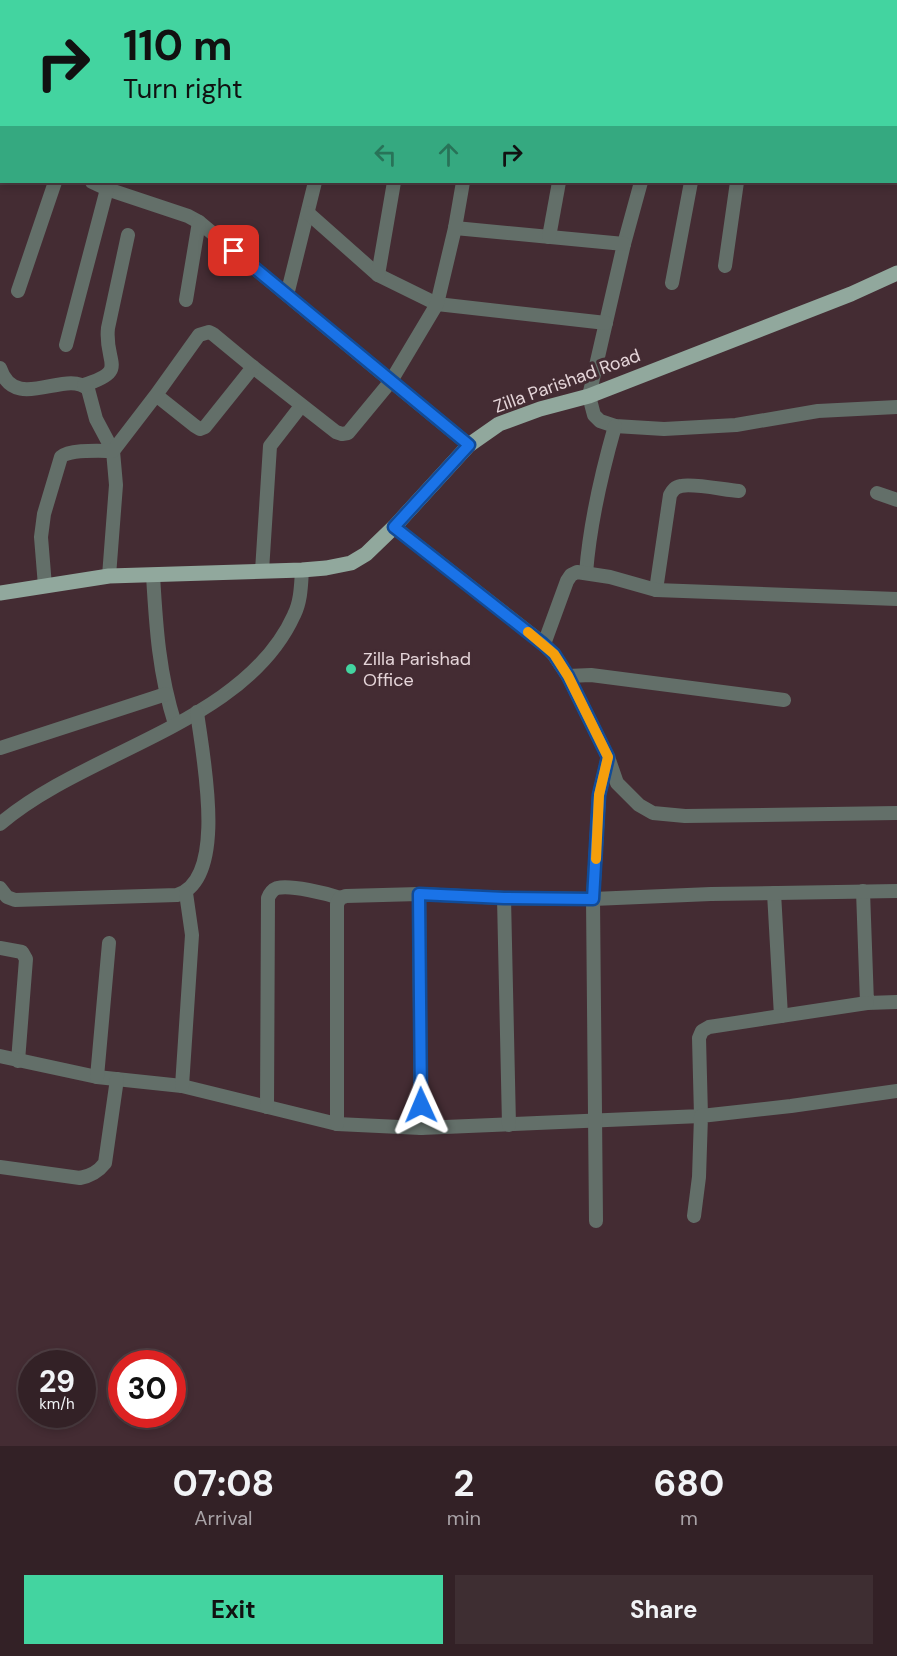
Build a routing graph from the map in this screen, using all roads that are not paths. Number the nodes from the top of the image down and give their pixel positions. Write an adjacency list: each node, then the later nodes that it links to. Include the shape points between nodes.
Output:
1 (55, 183): 21 (street)
2 (94, 183): 10 (street)
3 (315, 183): 11 (street)
4 (394, 183): 19 (street)
5 (463, 183): 13 (street)
6 (559, 183): 15 (street)
7 (641, 183): 16 (street)
8 (691, 183): 20 (street)
9 (737, 183): 17 (street)
10 (108, 189): 12 (street); 26 (street)
11 (309, 213): 19 (street); 22 (street)
12 (199, 222): 22 (street); 23 (street)
13 (455, 228): 15 (street); 24 (street)
14 (128, 235): 30 (street, via 108,328 111,370 105,378)
15 (549, 237): 16 (street)
16 (624, 244): 25 (street)
17 (725, 266)
18 (897, 273): 32 (main road, Zilla Parishad Road)
19 (378, 275): 24 (street)
20 (672, 283)
21 (18, 291)
22 (287, 295): 29 (street)
23 (186, 300)
24 (437, 304): 25 (street); 29 (street)
25 (606, 323): 32 (street)
26 (66, 345)
27 (253, 367): 31 (street, via 200,429); 31 (street, via 213,334 203,333); 33 (street)
28 (0, 368): 30 (street, via 13,387)
29 (391, 381): 33 (street, via 348,433 336,432); 36 (street)
30 (84, 385): 37 (street)
31 (156, 395): 37 (street)
32 (589, 396): 35 (street, via 594,415); 36 (main road, Zilla Parishad Road, via 499,424)
33 (301, 406): 43 (street, via 270,446)
34 (897, 407): 35 (street, via 818,411 736,426)
35 (615, 426): 44 (street, via 601,475)
36 (469, 445): 41 (main road, Zilla Parishad Road)
37 (113, 451): 46 (street, via 116,485); 47 (street, via 61,457 41,537)
38 (739, 491): 48 (street, via 691,486 673,489)
39 (877, 493): 40 (street)
40 (897, 500)
41 (394, 527): 42 (main road, Zilla Parishad Road, via 351,563); 51 (street)
42 (302, 570): 43 (main road, Zilla Parishad Road); 55 (street, via 296,613 283,637 245,679)
43 (262, 571): 45 (main road, Zilla Parishad Road)
44 (586, 573): 48 (street); 51 (street, via 577,572 567,581)
45 (153, 575): 46 (main road, Zilla Parishad Road); 53 (street, via 159,660)
46 (109, 576): 47 (main road, Zilla Parishad Road)
47 (45, 586): 49 (main road, Zilla Parishad Road)
48 (656, 590): 50 (street)
49 (0, 593)
50 (897, 599)
51 (543, 644): 52 (street)
52 (568, 676): 54 (street, via 591,675); 58 (street)
53 (166, 694): 56 (street); 57 (street)
54 (784, 700)
55 (197, 712): 56 (street); 66 (street, via 209,841 206,859)
56 (175, 724): 62 (street, via 52,787)
57 (0, 748)
58 (608, 757): 59 (street); 71 (street, via 599,795)
59 (616, 775): 60 (street, via 647,803 661,807); 61 (street, via 617,783 653,813)
60 (897, 806)
61 (897, 813)
62 (0, 825)
63 (0, 888): 66 (street, via 15,900)
64 (863, 891): 65 (street); 67 (street); 75 (street)
65 (897, 891)
66 (186, 893): 81 (street, via 192,935)
67 (774, 893): 71 (street); 76 (street)
68 (419, 894): 69 (street); 70 (street); 88 (street)
69 (340, 898): 83 (street, via 285,888 270,892); 86 (street)
70 (504, 898): 71 (street); 87 (street)
71 (593, 899): 85 (street)
72 (109, 943): 79 (street)
73 (0, 948): 78 (street, via 22,952 26,959)
74 (897, 1002): 75 (street)
75 (867, 1003): 76 (street)
76 (782, 1016): 84 (street, via 702,1031)
77 (0, 1056): 78 (street)
78 (18, 1061): 79 (street)
79 (97, 1077): 80 (street)
80 (117, 1079): 81 (street); 89 (street, via 105,1163 99,1171 80,1178)
81 (182, 1086): 83 (street)
82 (897, 1091): 84 (street)
83 (267, 1107): 86 (street)
84 (701, 1116): 85 (street); 90 (street)
85 (596, 1121): 87 (street); 91 (street)
86 (337, 1124): 88 (street)
87 (509, 1125): 88 (street)
88 (421, 1128)
89 (0, 1167)
90 (694, 1216)
91 (596, 1221)

